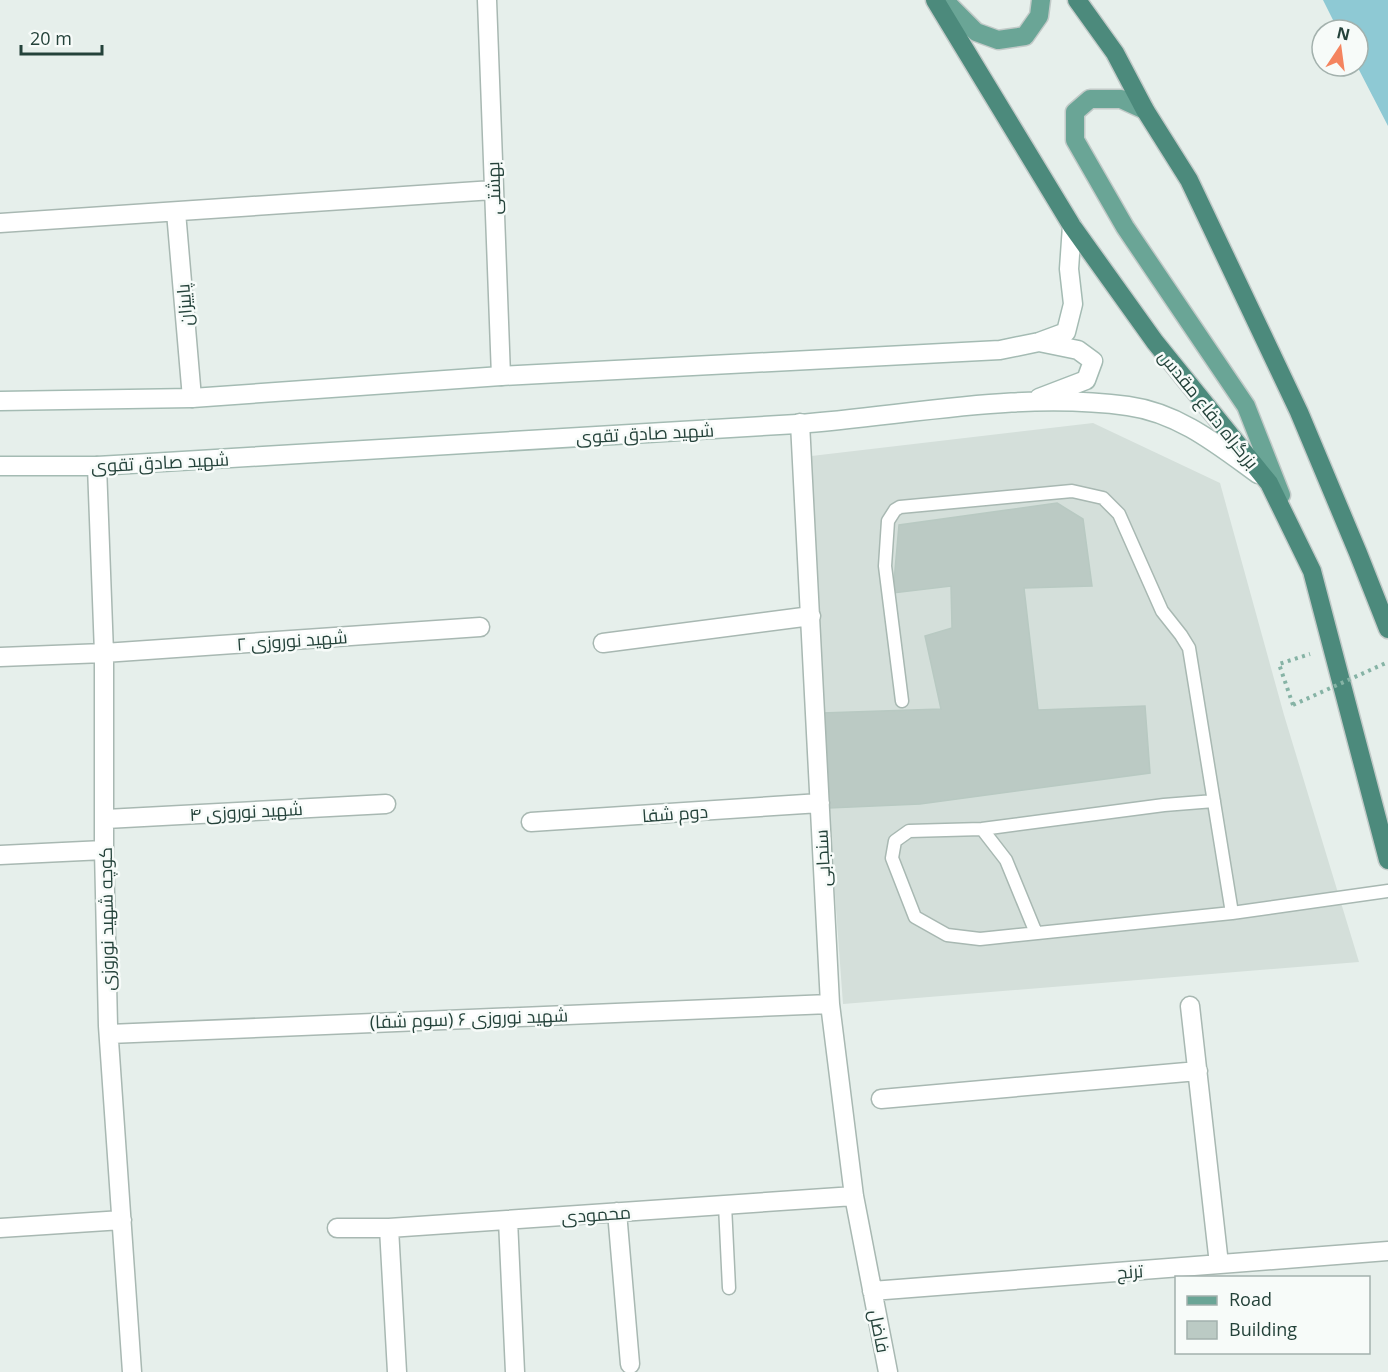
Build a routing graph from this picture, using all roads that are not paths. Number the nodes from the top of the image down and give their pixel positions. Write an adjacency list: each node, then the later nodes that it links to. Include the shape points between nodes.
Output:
1 (487, 0): 7 (street, بهشتی)
2 (935, 0): 10 (highway, بزرگراه دفاع مقدس)
3 (944, 0): 4 (main road, via 976,32 998,40 1025,36 1039,16)
4 (1041, 0)
5 (1077, 0): 6 (highway, via 1115,53)
6 (1145, 110): 20 (main road, via 1121,99 1090,99 1075,112 1075,140 1125,227 1246,406); 23 (highway, via 1189,180 1294,402)
7 (493, 190): 8 (street); 12 (street, بهشتی)
8 (177, 212): 9 (street); 13 (street, پاییزان)
9 (0, 223)
10 (1072, 226): 11 (street, via 1072,304 1066,332); 19 (highway, بزرگراه دفاع مقدس, via 1155,342)
11 (1039, 342): 12 (street, via 1000,350 929,355); 15 (street, via 1078,350 1093,361 1086,380)
12 (501, 376): 13 (street)
13 (192, 398): 14 (street)
14 (0, 402)
15 (1029, 402): 16 (street, شهید صادق تقوی); 19 (street, شهید صادق تقوی, via 1130,407 1175,419 1207,436)
16 (800, 423): 18 (street, شهید صادق تقوی); 21 (street, سنجابی)
17 (0, 466): 18 (street, شهید صادق تقوی)
18 (97, 466): 25 (street, کوچه شهید نوروزی)
19 (1269, 483): 20 (highway, بزرگراه دفاع مقدس)
20 (1312, 571): 36 (highway, بزرگراه دفاع مقدس)
21 (811, 616): 24 (street); 30 (street, سنجابی)
22 (480, 627): 25 (street, شهید نوروزی ۲)
23 (1388, 629)
24 (603, 643)
25 (104, 653): 26 (street, شهید نوروزی ۲); 31 (street, کوچه شهید نوروزی)
26 (0, 657)
27 (902, 701): 28 (lane, via 885,567 888,521 895,510 1072,491 1103,498 1119,514 1162,611 1189,648)
28 (1214, 801): 33 (lane); 38 (lane)
29 (386, 804): 31 (street, شهید نوروزی ۴)
30 (819, 804): 32 (street, دوم شفا); 40 (street, سنجابی)
31 (106, 819): 34 (street, کوچه شهید نوروزی)
32 (531, 822)
33 (982, 828): 39 (lane, via 1006,860); 39 (lane, via 909,831 895,841 892,858 915,917 947,935 980,939)
34 (104, 850): 35 (street); 42 (street, کوچه شهید نوروزی)
35 (0, 855)
36 (1388, 860)
37 (1388, 891): 38 (lane)
38 (1232, 913): 39 (lane)
39 (1036, 933)
40 (830, 1004): 42 (street, شهید نوروزی ۶ (سوم شفا)); 45 (street, سنجابی)
41 (1190, 1006): 43 (street)
42 (109, 1034): 48 (street, کوچه شهید نوروزی)
43 (1198, 1071): 44 (street); 54 (street)
44 (882, 1099)
45 (854, 1196): 46 (street, محمودی); 56 (street, سنجابی)
46 (725, 1204): 47 (street, محمودی); 55 (lane)
47 (617, 1212): 49 (street, محمودی); 57 (street)
48 (122, 1220): 50 (street); 58 (street, کوچه شهید نوروزی)
49 (508, 1220): 52 (street, محمودی); 60 (street)
50 (0, 1228)
51 (337, 1228): 52 (street, محمودی)
52 (389, 1228): 59 (street)
53 (1388, 1251): 54 (street, ترنج)
54 (1219, 1264): 56 (street, ترنج)
55 (729, 1288)
56 (872, 1291): 61 (street, فاضل)
57 (630, 1364)
58 (132, 1372)
59 (397, 1372)
60 (515, 1372)
61 (888, 1372)

